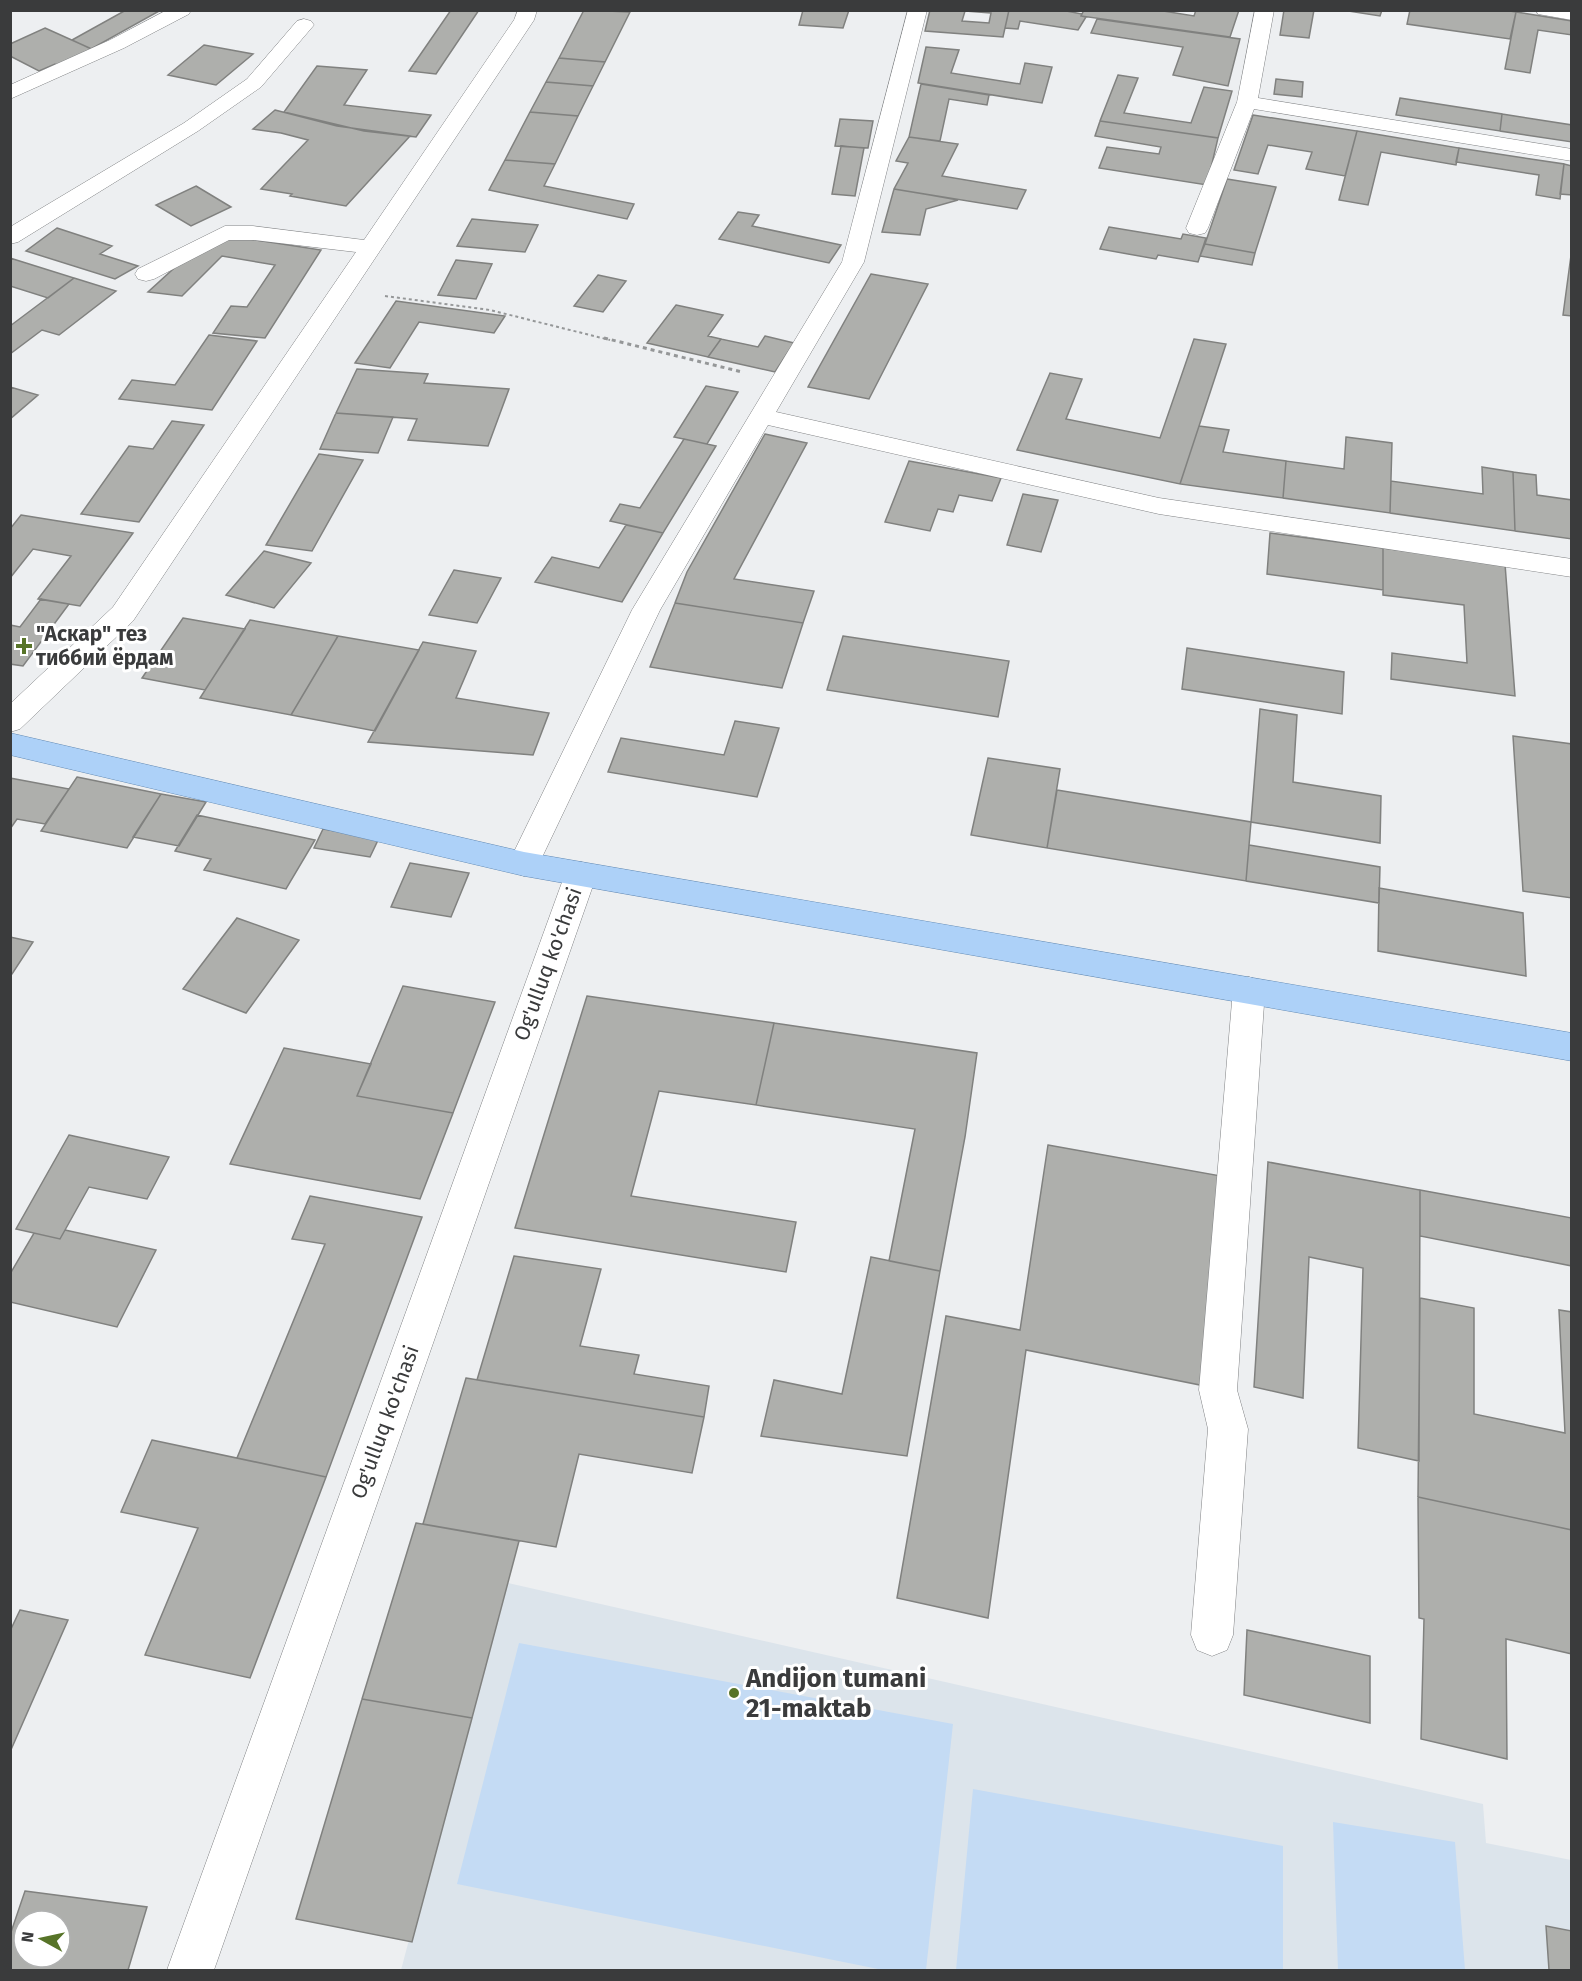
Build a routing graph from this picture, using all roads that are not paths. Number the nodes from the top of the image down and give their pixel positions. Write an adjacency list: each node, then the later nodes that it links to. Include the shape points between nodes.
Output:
1 (182, 10): 8 (street)
2 (528, 10): 13 (street)
3 (918, 10): 15 (street, via 853,262)
4 (1265, 10): 9 (street)
5 (1545, 10): 6 (street)
6 (1572, 14)
7 (304, 25): 12 (street, via 254,83 190,127)
8 (10, 93)
9 (1247, 102): 10 (street); 11 (street)
10 (1572, 155)
11 (1197, 228)
12 (10, 237)
13 (369, 247): 14 (street, via 225,233); 17 (street, via 123,614)
14 (146, 274)
15 (760, 416): 16 (street, via 1159,506); 19 (street, via 646,610)
16 (1572, 568)
17 (10, 722)
18 (10, 744): 19 (main road)
19 (524, 864): 20 (main road)
20 (581, 874): 21 (main road); 24 (street, Og'ulluq ko'chasi)
21 (1249, 990): 22 (main road); 23 (street, via 1218,1390 1228,1429)
22 (1572, 1047)
23 (1212, 1635)
24 (200, 1969)

